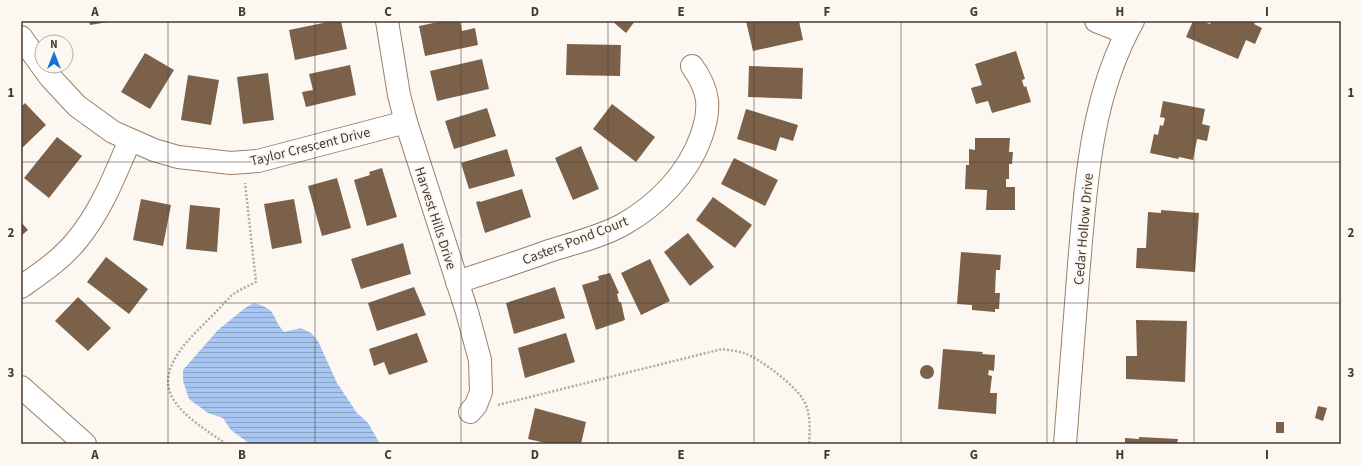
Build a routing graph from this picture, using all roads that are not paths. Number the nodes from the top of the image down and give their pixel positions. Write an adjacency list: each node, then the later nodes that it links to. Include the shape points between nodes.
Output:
1 (387, 21): 6 (street, Harvest Hills Drive)
2 (1096, 21): 3 (street)
3 (1129, 27): 13 (street, Cedar Hollow Drive, via 1109,75 1096,120 1087,174)
4 (21, 37): 7 (street, Taylor Crescent Drive, via 50,77 77,106 113,132)
5 (692, 66): 8 (street, Casters Pond Court, via 704,85 708,98 705,124 690,161 662,196 623,225)
6 (406, 122): 7 (street, Taylor Crescent Drive, via 278,157 243,162 178,157); 8 (street, Harvest Hills Drive)
7 (130, 140): 9 (street, via 96,214 77,241 51,266)
8 (457, 282): 11 (street, Harvest Hills Drive, via 475,339 480,365 482,392)
9 (21, 287)
10 (21, 387): 12 (street)
11 (470, 412)
12 (85, 444)
13 (1065, 444)

